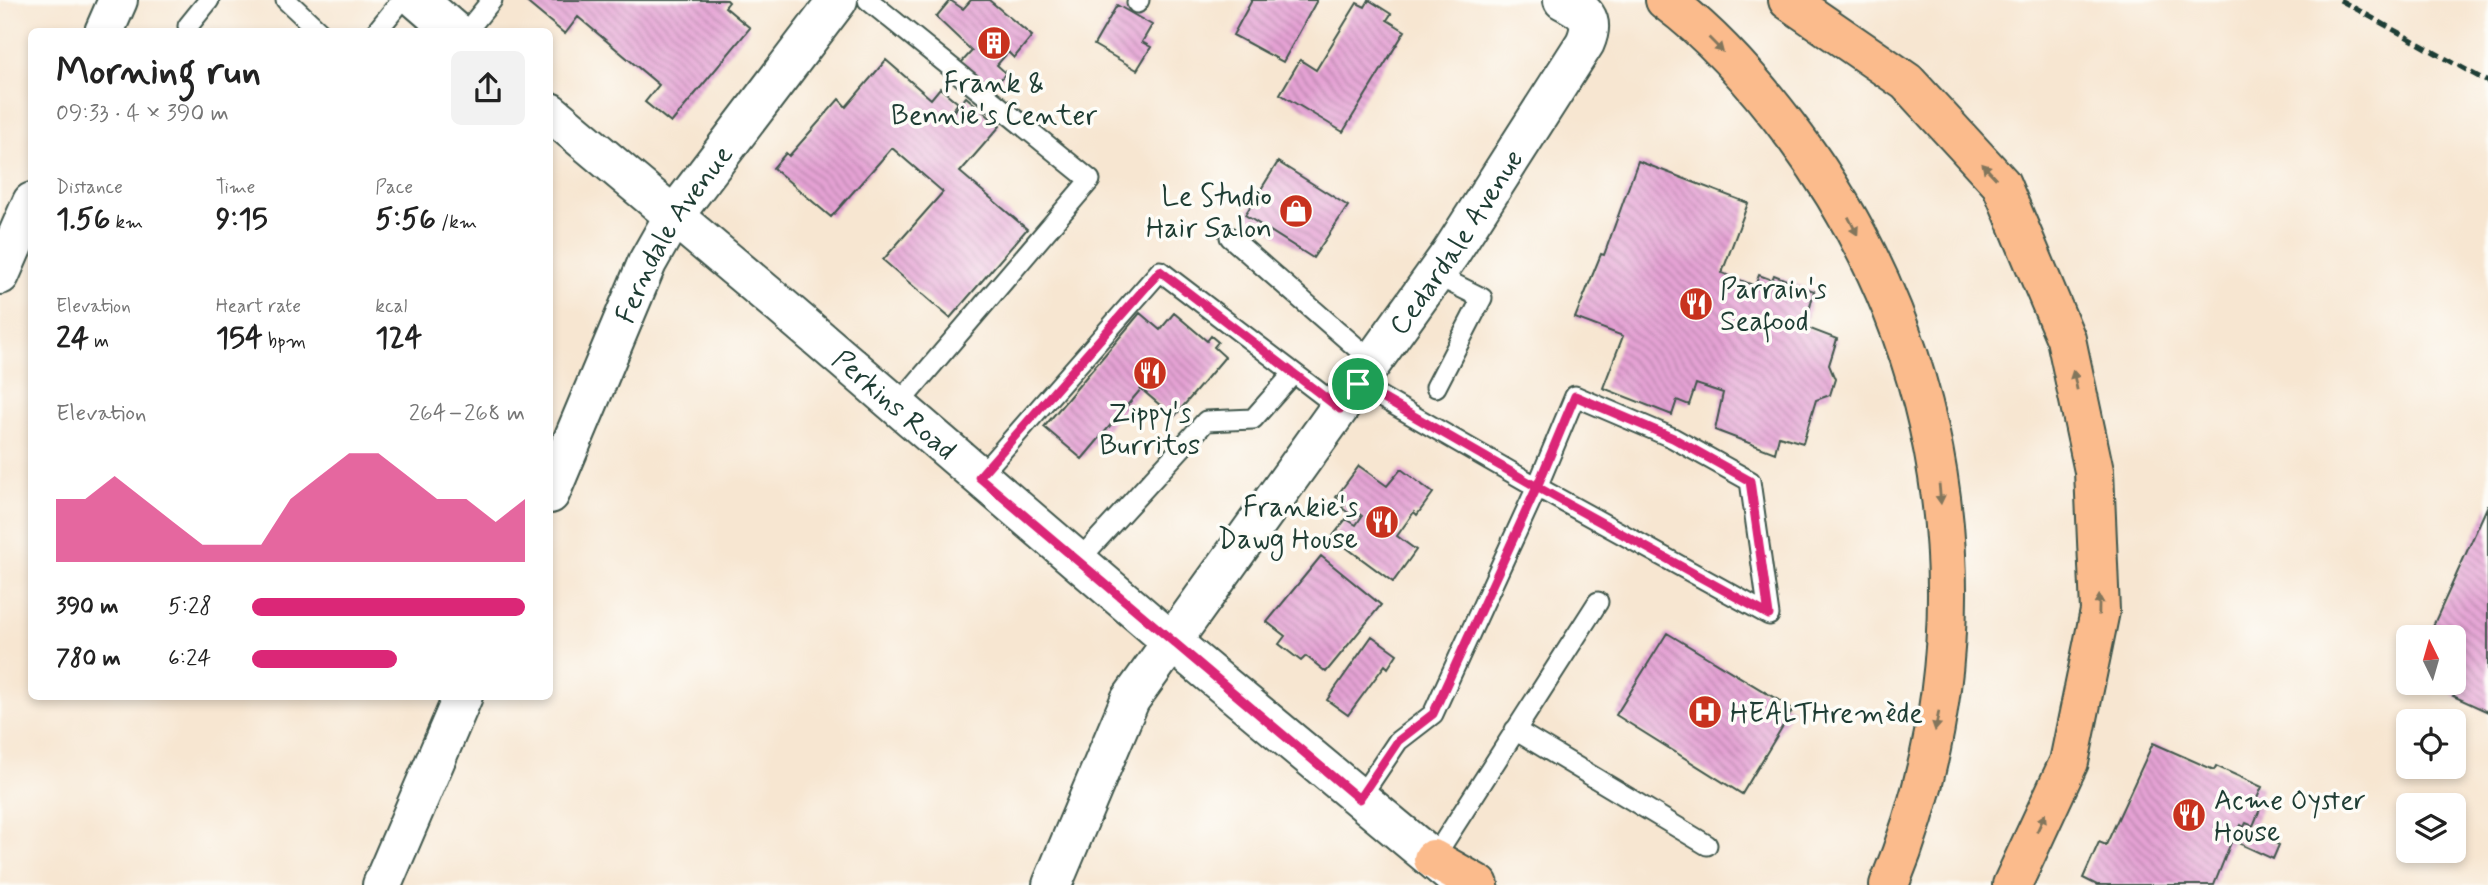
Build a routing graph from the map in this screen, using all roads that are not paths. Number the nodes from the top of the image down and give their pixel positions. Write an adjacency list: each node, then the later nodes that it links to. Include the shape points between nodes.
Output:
1 (118, 0): 13 (street)
2 (209, 0): 12 (lane)
3 (286, 0): 14 (lane)
4 (402, 0): 15 (lane)
5 (418, 0): 16 (street)
6 (492, 0): 17 (lane)
7 (838, 0): 20 (street, Ferndale Avenue)
8 (868, 0): 27 (lane, via 1090,180)
9 (1665, 0): 43 (highway, one-way to 43, via 1720,49 1773,107 1819,169 1878,276 1918,382 1939,483 1948,619 1945,668 1928,767)
10 (1788, 0): 44 (highway, one-way to 10, via 2070,762 2100,611 2094,471 2066,339 2001,184 1907,82)
11 (1576, 12): 23 (street, Cedardale Avenue, via 1589,34 1585,43)
12 (188, 26)
13 (106, 28)
14 (316, 28)
15 (379, 28)
16 (450, 28)
17 (469, 28)
18 (553, 115): 20 (street, Perkins Road)
19 (18, 215): 22 (street)
20 (673, 217): 27 (street, Perkins Road); 29 (street, Ferndale Avenue, via 648,263)
21 (1230, 237): 25 (lane)
22 (0, 275)
23 (1436, 275): 25 (street, Cedardale Avenue); 26 (lane, via 1482,298)
24 (1293, 374): 25 (lane); 28 (lane, via 1160,271); 31 (lane, via 1254,419 1206,421)
25 (1357, 385): 30 (lane); 33 (street, Cedardale Avenue)
26 (1436, 387)
27 (897, 406): 28 (street, Perkins Road)
28 (979, 477): 31 (street, Perkins Road)
29 (553, 487)
30 (1537, 487): 30 (lane, via 1574,507 1769,615 1750,481 1673,438 1575,396); 36 (lane, via 1433,714 1398,741)
31 (1079, 561): 33 (street, Perkins Road)
32 (1598, 602): 35 (lane)
33 (1172, 642): 36 (street, Perkins Road); 40 (street, Cedardale Avenue, via 1130,700)
34 (461, 700): 39 (street)
35 (1516, 730): 37 (lane); 38 (lane)
36 (1359, 799): 38 (street, Perkins Road)
37 (1707, 845)
38 (1433, 859): 41 (street, Perkins Road); 42 (highway)
39 (382, 885)
40 (1052, 885)
41 (1464, 885)
42 (1479, 885)
43 (1889, 885)
44 (2012, 885)

